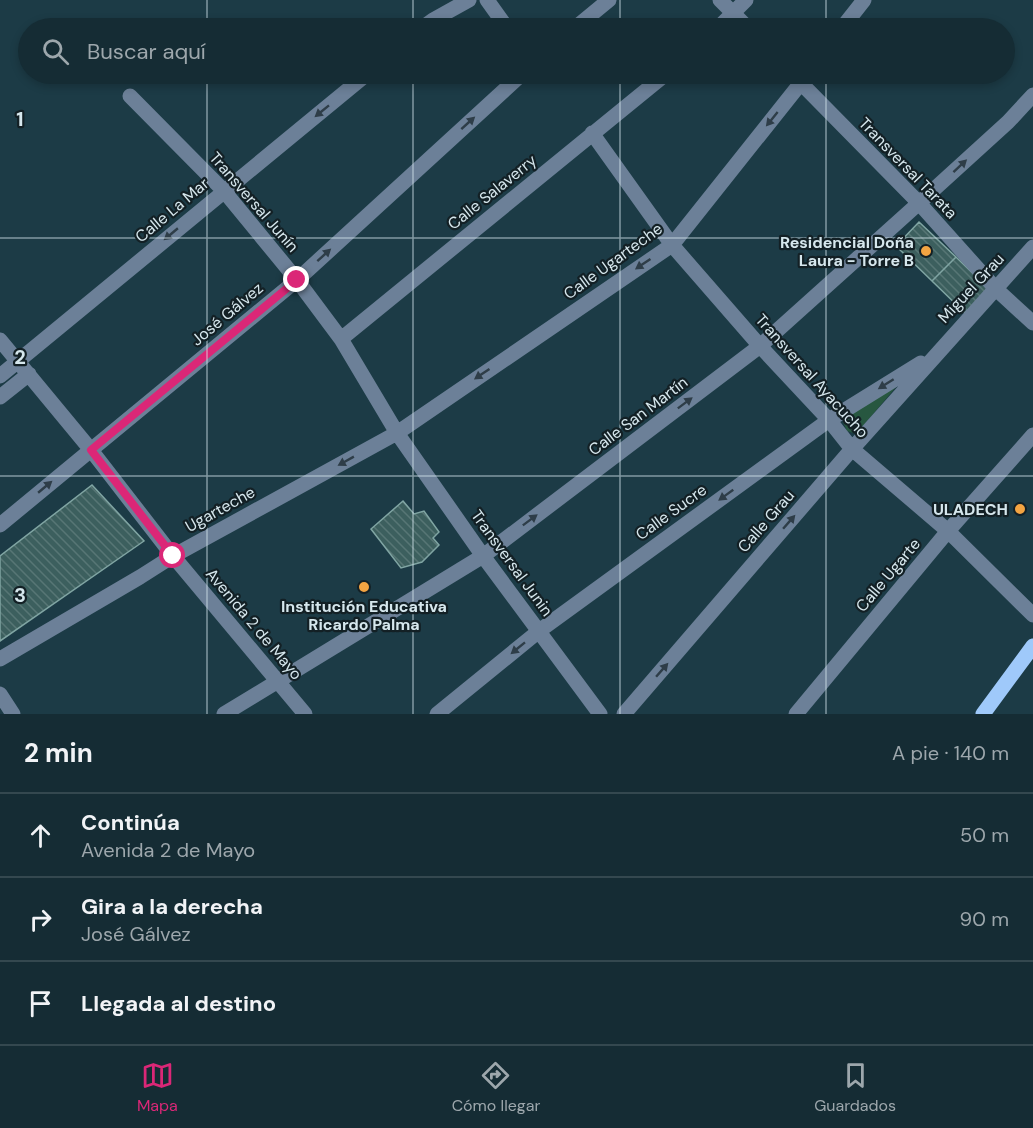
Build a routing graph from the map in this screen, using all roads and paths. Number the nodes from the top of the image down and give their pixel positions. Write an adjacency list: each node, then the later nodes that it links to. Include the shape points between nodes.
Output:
1 (469, 0): 8 (street)
2 (487, 0): 9 (street)
3 (609, 0): 10 (street)
4 (720, 0): 7 (street)
5 (746, 0): 7 (street)
6 (864, 0): 13 (street)
7 (734, 15): 11 (street); 12 (street)
8 (437, 18)
9 (500, 18)
10 (587, 18)
11 (730, 18)
12 (737, 18)
13 (850, 18)
14 (355, 84): 22 (street, Calle La Mar, one-way to 22)
15 (511, 84): 26 (street, José Gálvez, one-way to 15)
16 (653, 84): 21 (street, Calle Salaverry)
17 (796, 84): 24 (street, Calle Ugarteche, one-way to 24)
18 (808, 84): 23 (street, Transversal Tarata)
19 (1033, 95): 23 (street, Calle San Martín, one-way to 19)
20 (129, 96): 22 (street, Transversal Junín)
21 (592, 133): 24 (street, Transversal Ayacucho); 29 (street, Calle Salaverry)
22 (224, 191): 26 (street, Transversal Junín); 33 (street, Calle La Mar, one-way to 33)
23 (919, 204): 27 (street, Transversal Tarata); 31 (street, Calle San Martín)
24 (672, 245): 31 (street, Transversal Ayacucho); 38 (street, Calle Ugarteche, one-way to 38)
25 (1033, 248): 27 (street, Miguel Grau)
26 (297, 280): 29 (street, Transversal Junín); 41 (street, José Gálvez)
27 (996, 289): 28 (street, Transversal Tarata); 32 (street, Miguel Grau)
28 (1033, 323)
29 (340, 339): 38 (street, Transversal Junín)
30 (0, 340): 33 (street, Avenida 2 de Mayo)
31 (760, 346): 37 (street, Transversal Ayacucho); 45 (street, Calle San Martín, one-way to 31)
32 (936, 353): 37 (street, Calle Sucre, one-way to 37); 40 (street, Calle Grau)
33 (19, 361): 34 (street, Avenida 2 de Mayo); 35 (street, Calle La Mar)
34 (29, 374): 36 (street); 41 (street, Avenida 2 de Mayo)
35 (0, 376)
36 (0, 397)
37 (829, 420): 40 (street, Transversal Ayacucho); 47 (street, Calle Sucre, one-way to 47)
38 (397, 433): 44 (street, Ugarteche, one-way to 44); 45 (street, Transversal Junin)
39 (1033, 435): 43 (street, Calle Ugarte)
40 (852, 449): 43 (street, Transversal Ayacucho); 57 (street, Calle Grau, one-way to 40)
41 (91, 450): 42 (street, José Gálvez, one-way to 41); 44 (street, Avenida 2 de Mayo)
42 (0, 525)
43 (948, 531): 46 (street, Transversal Ayacucho); 58 (street, Calle Ugarte)
44 (173, 556): 49 (street, Ugarteche); 50 (street, Avenida 2 de Mayo)
45 (483, 556): 47 (street, Transversal Junin); 50 (street, Calle San Martín)
46 (1033, 615)
47 (539, 631): 55 (street, Calle Sucre, one-way to 55); 56 (street, Transversal Junin)
48 (1033, 646): 59 (main road)
49 (0, 659)
50 (279, 681): 53 (street, Calle San Martín); 54 (street, Avenida 2 de Mayo)
51 (0, 694): 52 (street)
52 (13, 714)
53 (224, 714)
54 (305, 714)
55 (437, 714)
56 (600, 714)
57 (624, 714)
58 (796, 714)
59 (983, 714)

